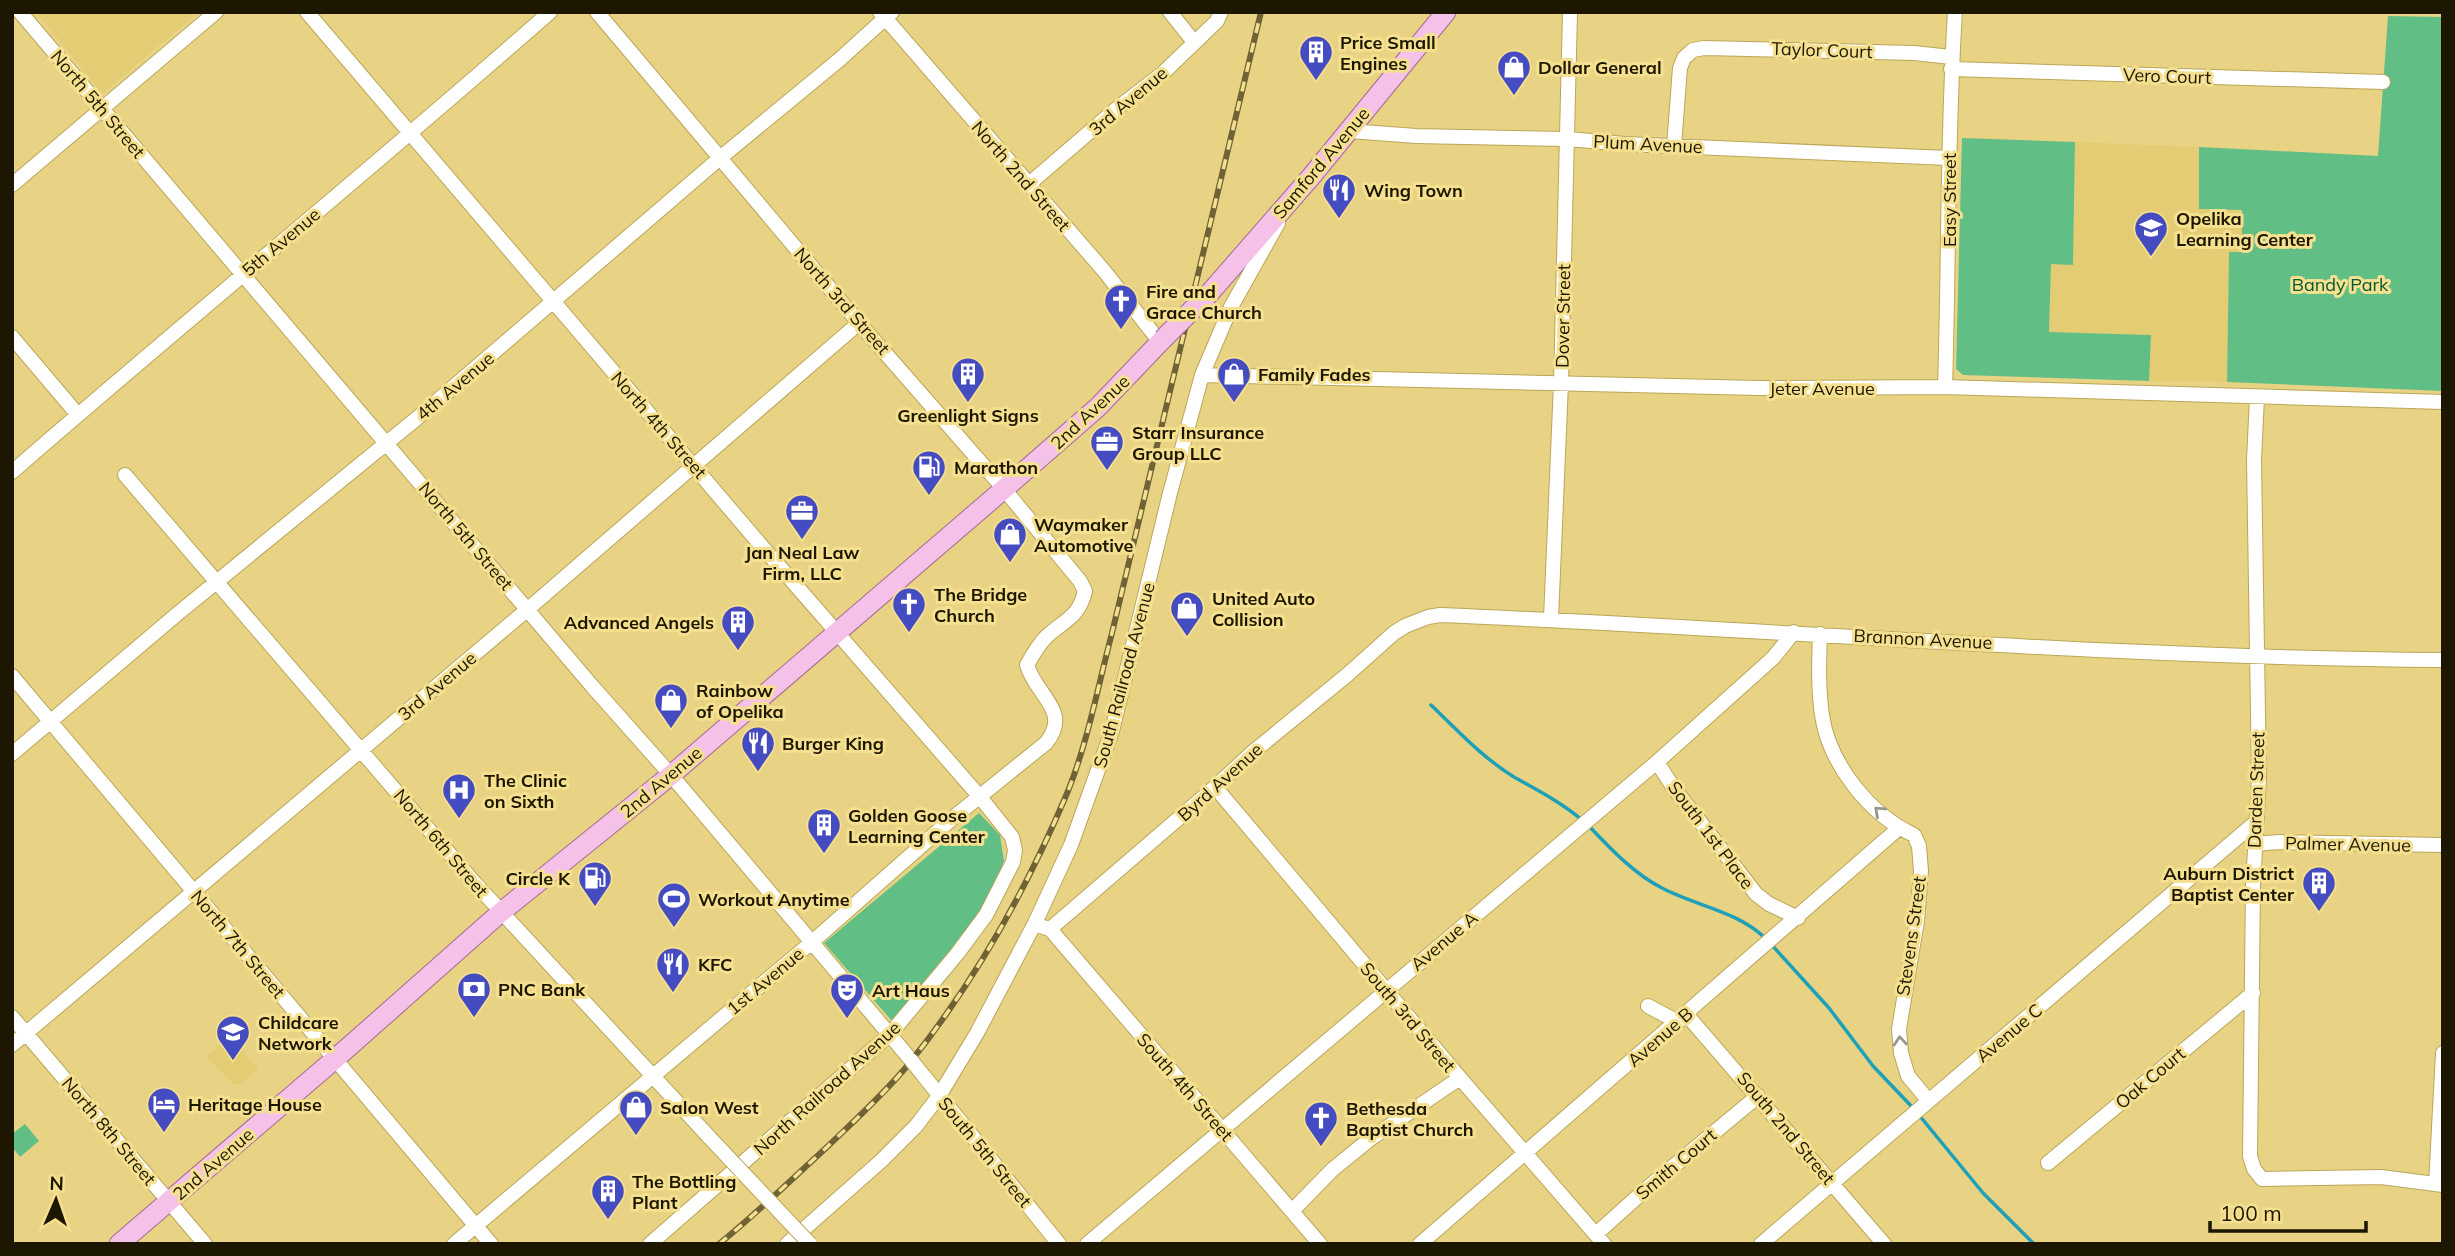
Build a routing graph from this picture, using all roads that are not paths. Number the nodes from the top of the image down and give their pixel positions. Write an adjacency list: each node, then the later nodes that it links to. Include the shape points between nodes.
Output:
1 (20, 12): 15 (street, North 5th Street)
2 (216, 12): 15 (street)
3 (307, 12): 17 (street, North 4th Street)
4 (550, 12): 17 (street, 5th Avenue)
5 (597, 12): 20 (street, North 3rd Street)
6 (1170, 12): 12 (street)
7 (1221, 12): 12 (street, 3rd Avenue)
8 (1446, 12): 16 (main road, Samford Avenue)
9 (1570, 12): 18 (street, Dover Street)
10 (1955, 12): 13 (street, Easy Street)
11 (886, 14): 20 (street, 4th Avenue, via 839,60); 22 (street, North 2nd Street)
12 (1194, 41): 22 (street, 3rd Avenue, via 1163,73)
13 (1951, 63): 14 (street, Vero Court); 19 (street, Taylor Court, via 1914,53 1693,50 1680,68); 21 (street, Easy Street)
14 (2383, 82)
15 (102, 109): 23 (street); 25 (street, North 5th Street)
16 (1349, 131): 18 (street, Plum Avenue); 24 (main road, Samford Avenue)
17 (410, 135): 25 (street, 5th Avenue); 26 (street, North 4th Street)
18 (1568, 139): 19 (street, Plum Avenue); 32 (street, Dover Street)
19 (1674, 146): 21 (street, Plum Avenue)
20 (720, 158): 26 (street, 4th Avenue); 28 (street, North 3rd Street)
21 (1948, 158): 33 (street, Easy Street)
22 (1029, 184): 30 (street, North 2nd Street)
23 (12, 185)
24 (1290, 201): 27 (main road, Samford Avenue); 31 (street, South Railroad Avenue, via 1231,307)
25 (244, 274): 36 (street, 5th Avenue); 37 (street, North 5th Street)
26 (553, 302): 37 (street, 4th Avenue); 38 (street, North 4th Street)
27 (1192, 310): 30 (main road, 2nd Avenue, bridge)
28 (859, 323): 38 (street, 3rd Avenue); 41 (street, North 3rd Street)
29 (12, 337): 36 (street)
30 (1162, 340): 41 (main road, 2nd Avenue, via 1098,407)
31 (1202, 375): 32 (street, Jeter Avenue); 69 (street, South Railroad Avenue, via 1112,730 1071,845)
32 (1561, 383): 33 (street, Jeter Avenue); 44 (street, Dover Street)
33 (1945, 387): 34 (street, Jeter Avenue)
34 (2257, 397): 35 (street, Jeter Avenue); 49 (street, Darden Street)
35 (2443, 402)
36 (78, 415): 39 (street, 5th Avenue)
37 (387, 442): 42 (street, 4th Avenue); 43 (street, North 5th Street)
38 (694, 467): 43 (street, 3rd Avenue); 46 (street, North 4th Street)
39 (12, 472)
40 (125, 475): 42 (street, North 6th Street)
41 (1004, 489): 46 (main road, 2nd Avenue); 52 (street, North 3rd Street, via 1085,591 1082,605 1045,639 1027,665)
42 (216, 582): 53 (street, 4th Avenue); 54 (street, North 6th Street)
43 (528, 609): 54 (street, 3rd Avenue); 57 (street, North 5th Street)
44 (1551, 619): 45 (street, Brannon Avenue, via 1440,615); 47 (street, Brannon Avenue)
45 (1405, 626): 58 (street, Byrd Avenue)
46 (837, 632): 57 (main road, 2nd Avenue); 59 (street, North 4th Street)
47 (1794, 632): 48 (street, Brannon Avenue); 56 (street, Avenue A, via 1773,658)
48 (1819, 634): 49 (street, Brannon Avenue); 61 (street, Stevens Street, one-way to 48, via 1875,810 1852,782 1828,740 1822,716)
49 (2256, 655): 50 (street, Brannon Avenue); 60 (street, Darden Street)
50 (2443, 660)
51 (12, 676): 53 (street, North 7th Street)
52 (1053, 708): 59 (street, 1st Avenue, via 1057,721 1046,743)
53 (51, 721): 55 (street, 4th Avenue); 65 (street, North 7th Street)
54 (361, 750): 65 (street, 3rd Avenue); 67 (street, North 6th Street)
55 (12, 754)
56 (1657, 762): 66 (street, South 1st Place, via 1748,884); 73 (street, Avenue A)
57 (671, 775): 67 (main road, 2nd Avenue); 72 (street, North 5th Street)
58 (1215, 787): 70 (street, Byrd Avenue); 73 (street, South 3rd Street)
59 (980, 797): 62 (street, North 4th Street); 72 (street, 1st Avenue)
60 (2257, 821): 63 (street, Darden Street); 88 (street, Avenue C)
61 (1899, 828): 68 (street, Avenue B); 88 (street, Stevens Street, one-way to 61, via 1908,1076 1901,1053 1899,1029 1921,871 1914,835)
62 (1012, 837): 79 (street, North Railroad Avenue, via 1013,862 986,915)
63 (2254, 844): 64 (street, Palmer Avenue); 74 (street, Darden Street)
64 (2443, 845)
65 (193, 891): 78 (street, 3rd Avenue); 82 (street, North 7th Street)
66 (1769, 904): 68 (street, South 1st Place); 71 (street, South 1st Place)
67 (500, 913): 82 (main road, 2nd Avenue); 84 (street, North 6th Street)
68 (1798, 918): 71 (street, Avenue B)
69 (1035, 923): 70 (street); 86 (street, South Railroad Avenue)
70 (1050, 929): 89 (street, South 4th Street)
71 (1783, 929): 77 (street, Avenue B)
72 (813, 942): 79 (street, North 5th Street); 84 (street, 1st Avenue)
73 (1386, 990): 85 (street, South 3rd Street); 89 (street, Avenue A)
74 (2253, 993): 91 (street, Oak Court); 93 (street, Darden Street, via 2250,1156 2262,1179 2381,1177)
75 (1648, 1006): 77 (street, South 2nd Street)
76 (12, 1017): 78 (street, North 8th Street)
77 (1682, 1018): 87 (street, South 2nd Street); 90 (street, Avenue B)
78 (26, 1033): 80 (street, 3rd Avenue); 94 (street, North 8th Street)
79 (892, 1037): 83 (street, North 5th Street); 102 (street, North Railroad Avenue)
80 (12, 1045)
81 (2443, 1053): 93 (street)
82 (335, 1059): 94 (main road, 2nd Avenue); 96 (street, North 7th Street)
83 (911, 1060): 86 (street, South 5th Street, bridge)
84 (653, 1075): 96 (street, 1st Avenue); 104 (street, North 6th Street, bridge)
85 (1460, 1078): 90 (street, South 3rd Street); 95 (street, via 1361,1147)
86 (939, 1096): 103 (street, South Railroad Avenue, via 881,1161); 105 (street, South 5th Street)
87 (1758, 1096): 92 (street, South 2nd Street); 97 (street, Smith Court, via 1644,1190)
88 (1928, 1100): 92 (street, Avenue C)
89 (1222, 1130): 95 (street, South 4th Street); 106 (street, Avenue A)
90 (1524, 1153): 97 (street, South 3rd Street); 108 (street, Avenue B)
91 (2048, 1163)
92 (1832, 1183): 109 (street, Avenue C); 110 (street, South 2nd Street)
93 (2440, 1185)
94 (169, 1201): 98 (main road, 2nd Avenue); 99 (street, North 8th Street)
95 (1293, 1210): 107 (street, South 4th Street)
96 (476, 1226): 100 (street, 1st Avenue); 101 (street, North 7th Street)
97 (1600, 1239)
98 (119, 1244)
99 (205, 1244)
100 (454, 1244)
101 (491, 1244)
102 (650, 1244)
103 (787, 1244)
104 (810, 1244)
105 (1059, 1244)
106 (1087, 1244)
107 (1320, 1244)
108 (1420, 1244)
109 (1761, 1244)
110 (1884, 1244)

